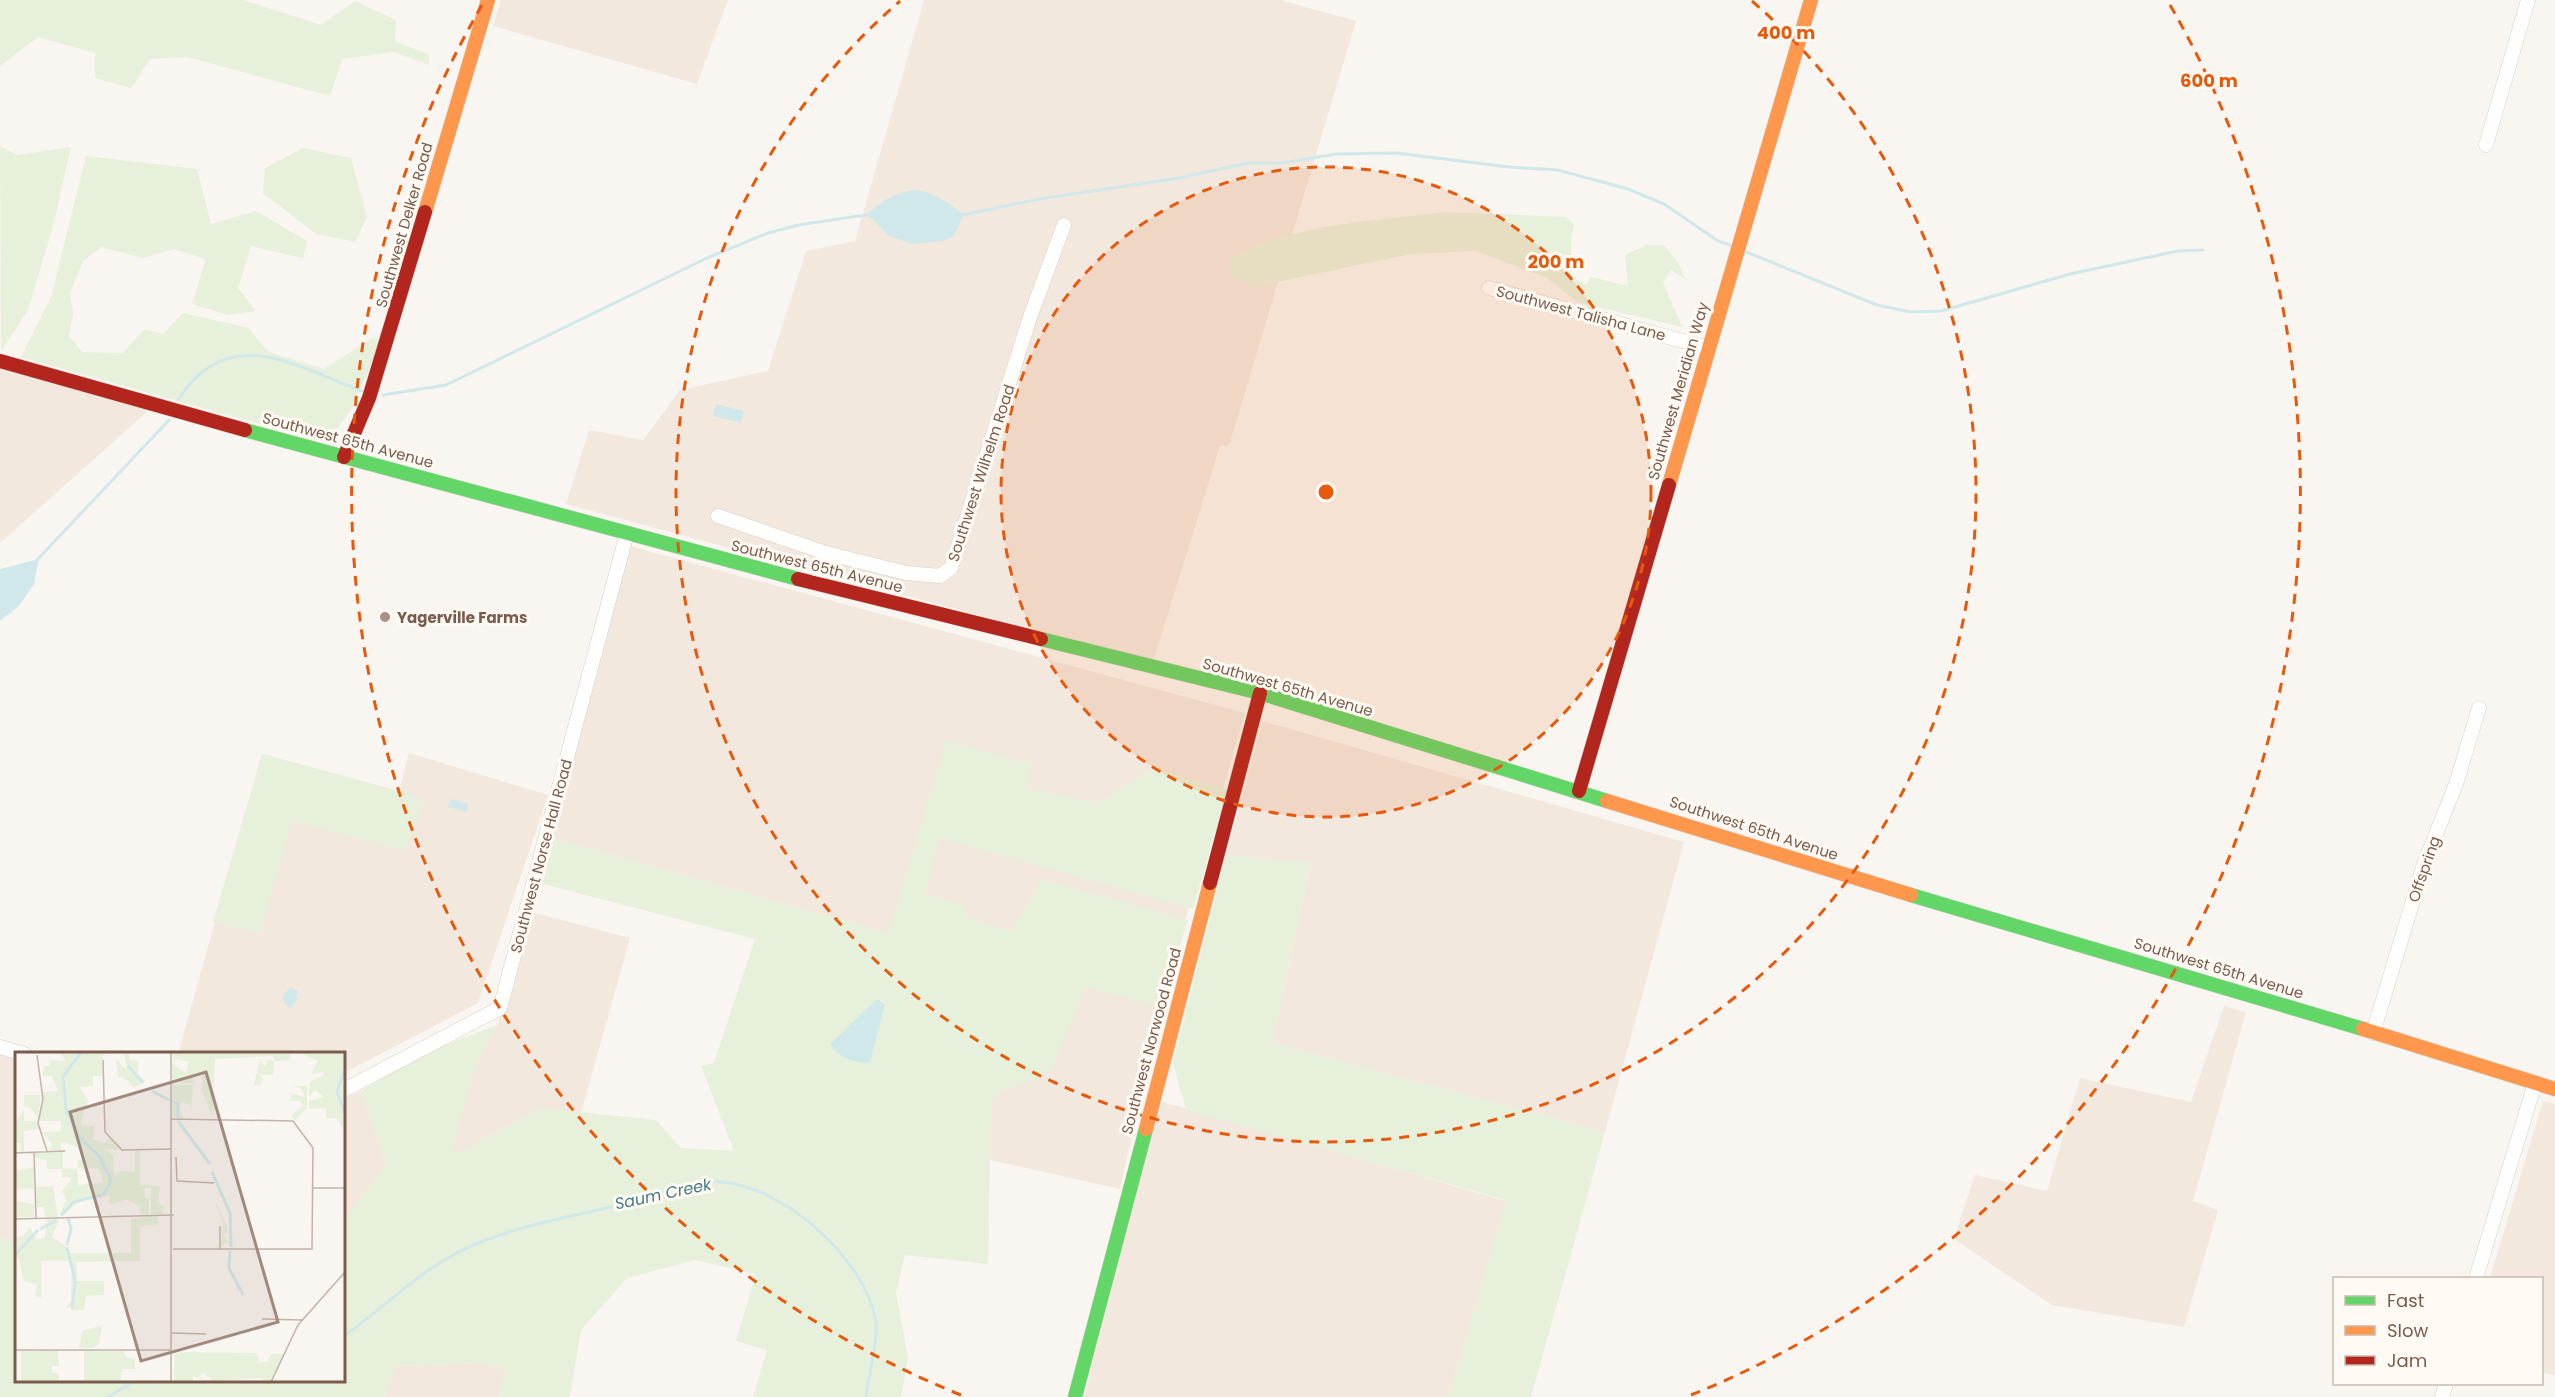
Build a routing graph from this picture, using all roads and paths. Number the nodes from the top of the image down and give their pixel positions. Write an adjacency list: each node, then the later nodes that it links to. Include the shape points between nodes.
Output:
1 (489, 0): 9 (main road, Southwest Delker Road, via 369,398)
2 (1810, 0): 7 (main road, Southwest Meridian Way)
3 (2528, 0): 4 (street)
4 (2486, 145)
5 (1064, 225): 12 (street, Southwest Wilhelm Road, via 1030,316 951,568 940,576 927,576)
6 (1489, 288): 7 (street, Southwest Talisha Lane)
7 (1708, 348): 16 (main road, Southwest Meridian Way)
8 (0, 361): 9 (main road, Southwest 65th Avenue)
9 (344, 457): 11 (main road, Southwest 65th Avenue)
10 (718, 516): 12 (street)
11 (627, 533): 13 (main road, Southwest 65th Avenue); 21 (street, Southwest Norse Hall Road, via 501,1008)
12 (826, 553): 13 (street)
13 (816, 584): 14 (main road, Southwest 65th Avenue)
14 (1260, 693): 16 (main road, Southwest 65th Avenue); 24 (main road, Southwest Norwood Road)
15 (2480, 708): 17 (street, Offspring, via 2456,784 2424,864)
16 (1579, 791): 17 (main road, Southwest 65th Avenue)
17 (2373, 1033): 20 (main road, Southwest 65th Avenue)
18 (0, 1047): 19 (street)
19 (20, 1052)
20 (2535, 1083): 22 (main road, Southwest 65th Avenue); 23 (street)
21 (345, 1089)
22 (2555, 1089)
23 (2476, 1277)
24 (1075, 1397)

